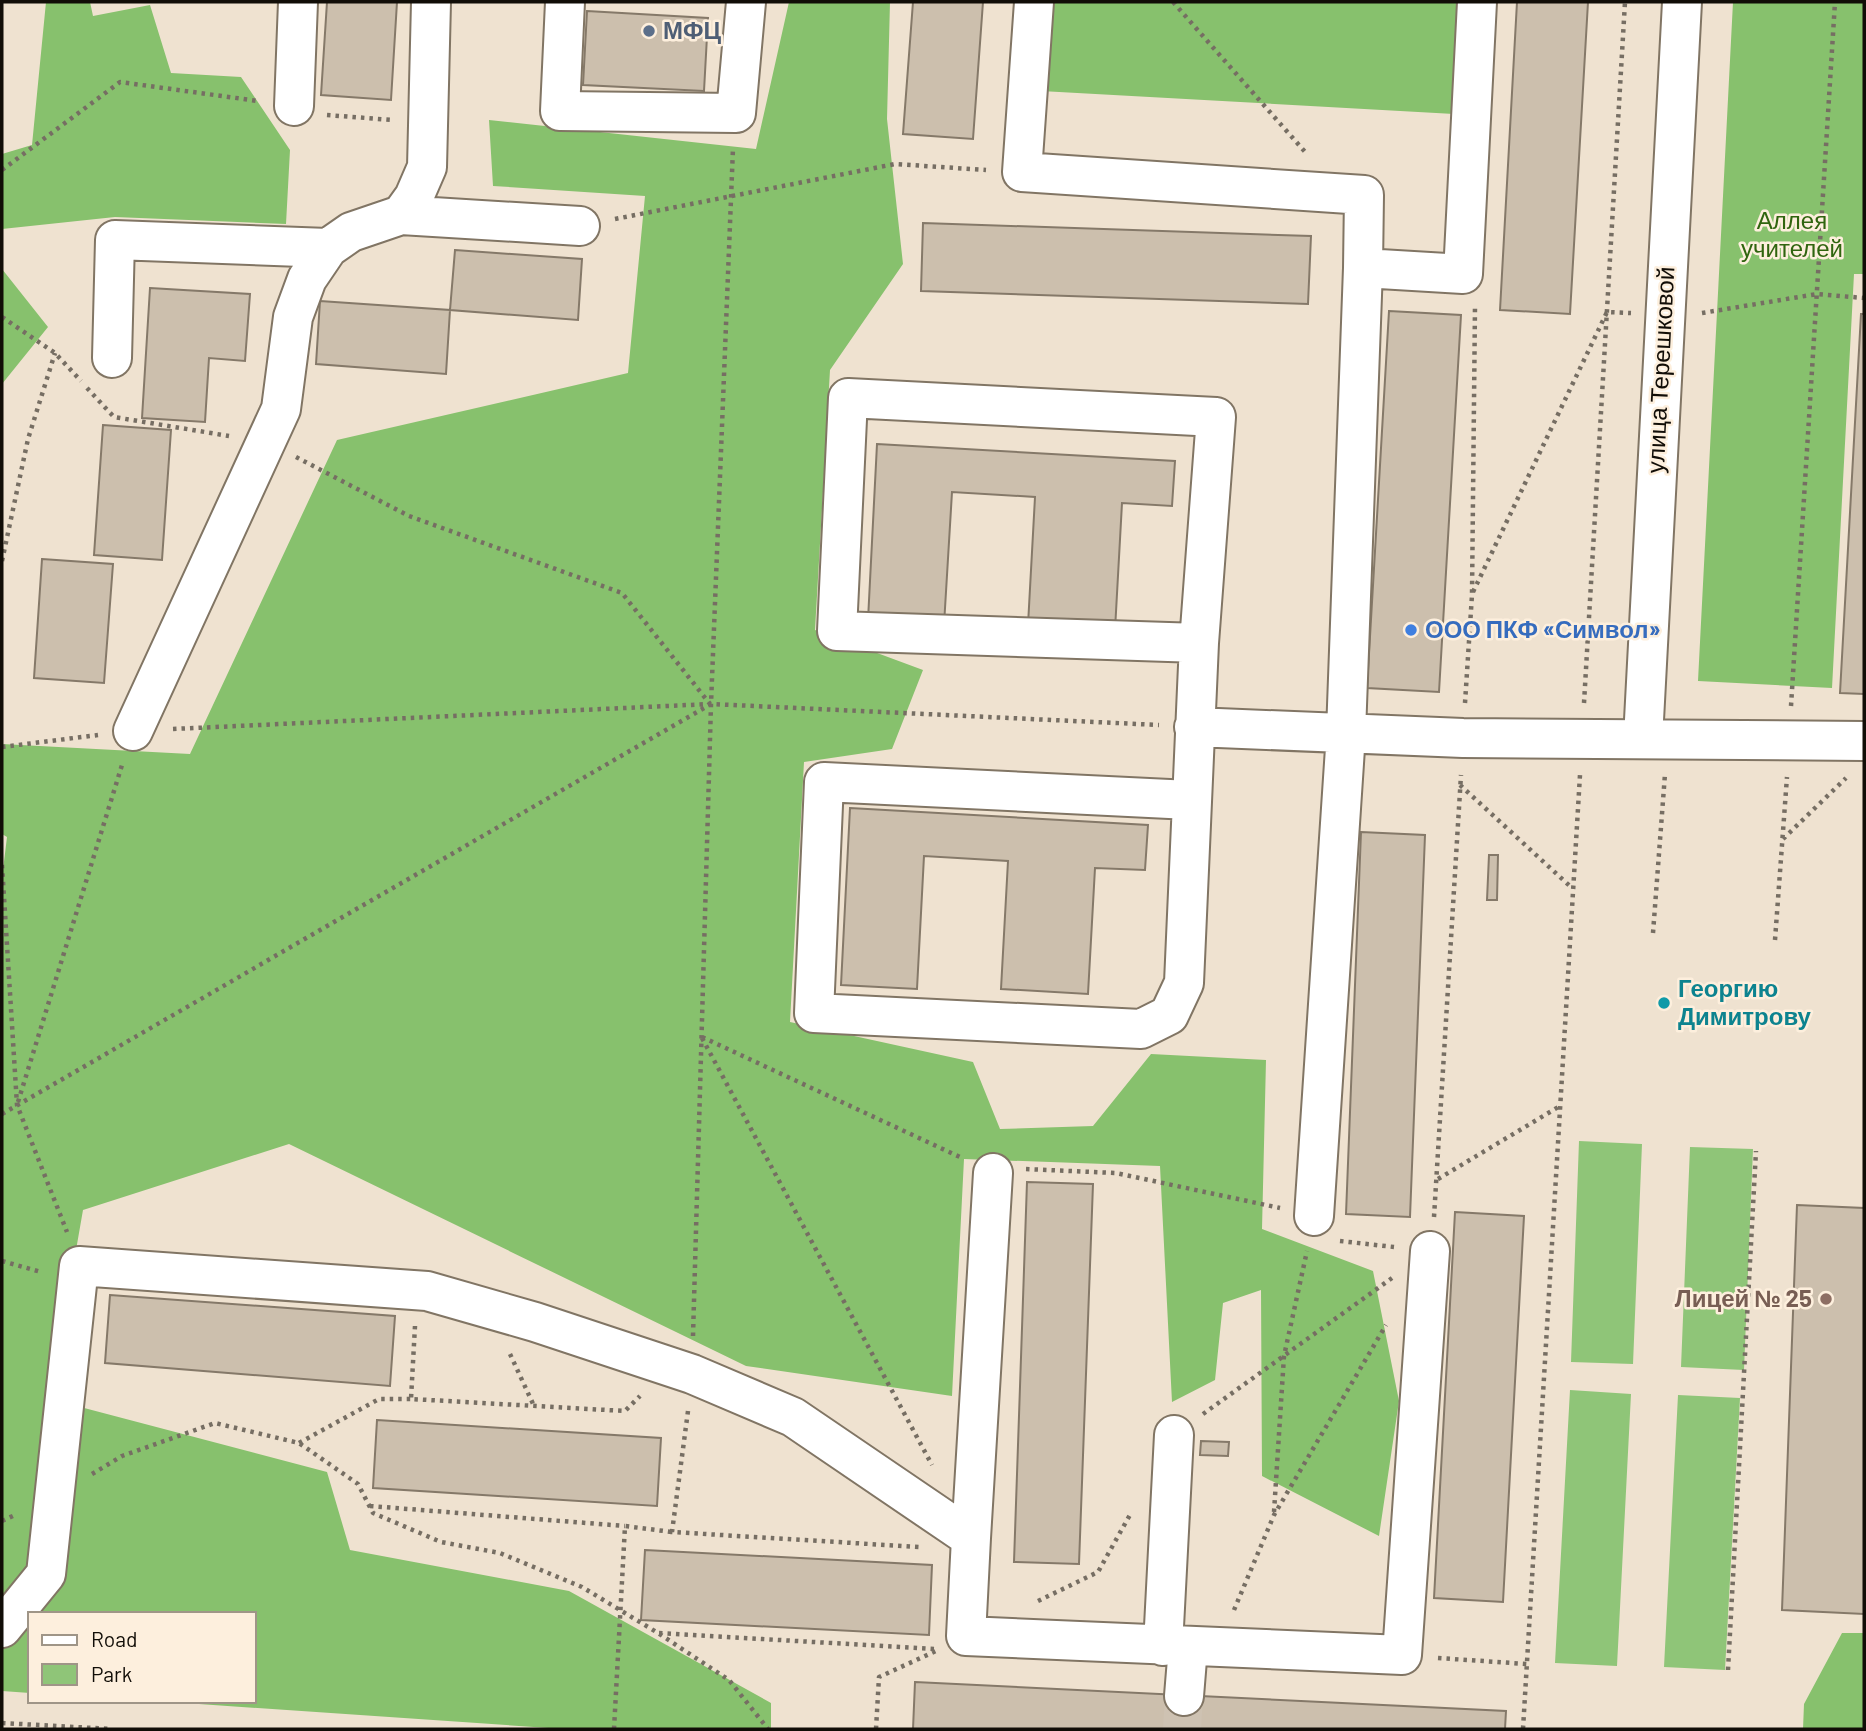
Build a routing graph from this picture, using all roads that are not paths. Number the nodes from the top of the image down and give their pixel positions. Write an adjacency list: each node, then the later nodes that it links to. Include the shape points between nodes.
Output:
1 (298, 2): 8 (street)
2 (431, 2): 9 (street, via 427,167)
3 (565, 2): 4 (street, via 560,111 736,113)
4 (746, 2)
5 (1034, 2): 12 (street, via 1022,172 1364,195)
6 (1477, 2): 12 (street, via 1463,274)
7 (1682, 2): 18 (street, улица Терешковой)
8 (294, 106)
9 (401, 215): 10 (street); 11 (street, via 351,232)
10 (580, 226)
11 (328, 248): 13 (street, via 116,240); 16 (street, via 307,279 293,317 281,409)
12 (1363, 268): 17 (street)
13 (112, 358)
14 (1199, 643): 14 (street, via 1216,417 848,398 837,631); 15 (street)
15 (1194, 727): 17 (street); 20 (street)
16 (133, 731)
17 (1346, 733): 18 (street); 22 (street)
18 (1643, 739): 19 (street, via 1788,757)
19 (1859, 755)
20 (1190, 800): 20 (street, via 824,782 814,1013 1141,1029 1169,1015 1184,983)
21 (993, 1172): 25 (street)
22 (1314, 1216)
23 (1430, 1251): 27 (street, via 1402,1655)
24 (1174, 1435): 27 (street)
25 (971, 1544): 26 (street, via 793,1417 680,1370 489,1309 416,1290 79,1266 46,1574); 27 (street, via 966,1636)
26 (2, 1628)
27 (1189, 1647): 28 (street)
28 (1184, 1696)

